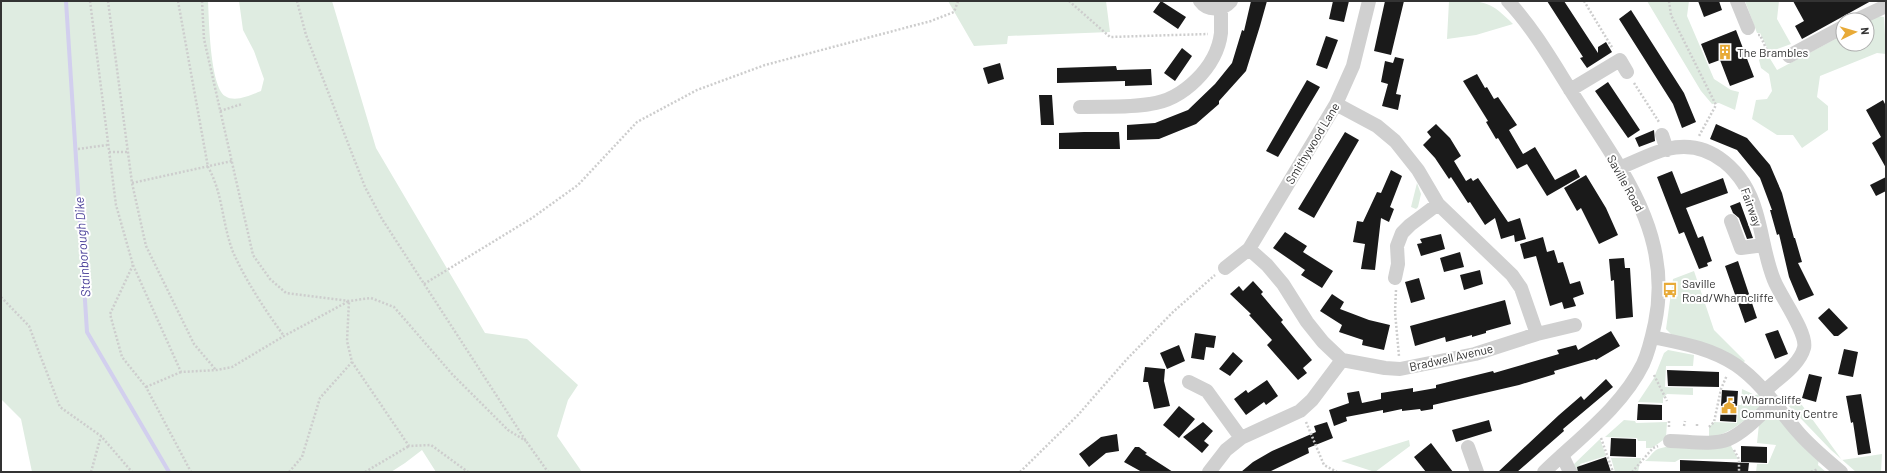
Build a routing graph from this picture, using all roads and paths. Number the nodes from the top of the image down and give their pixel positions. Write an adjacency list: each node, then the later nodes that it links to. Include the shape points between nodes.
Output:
1 (90, 1): 29 (path)
2 (108, 1): 34 (path)
3 (178, 1): 36 (path)
4 (202, 1): 27 (path, via 204,39)
5 (297, 1): 46 (path, via 306,35 365,187 382,219)
6 (958, 1): 46 (path, via 954,12 931,21 765,65 697,90 637,122 578,185 538,214)
7 (1068, 1): 19 (path, via 1110,37)
8 (1200, 1): 14 (street, via 1210,8)
9 (1369, 1): 25 (street, Smithywood Lane, via 1353,66)
10 (1508, 1): 23 (street, Saville Road, via 1525,20)
11 (1584, 1): 21 (path)
12 (1668, 1): 30 (path, via 1671,15 1716,105)
13 (1737, 1): 17 (street)
14 (1226, 5): 19 (street)
15 (1886, 6): 16 (street)
16 (1873, 12)
17 (1748, 28): 20 (path, via 1760,36 1770,57 1779,53)
18 (1835, 31): 20 (street)
19 (1220, 34): 26 (street, via 1214,54 1202,72 1188,88 1171,99 1150,104)
20 (1789, 56)
21 (1620, 60): 22 (street); 23 (street)
22 (1628, 72): 28 (path, via 1658,119)
23 (1570, 90): 37 (street, Saville Road)
24 (242, 104): 27 (path)
25 (1336, 104): 39 (street, via 1377,126 1395,141 1418,170); 42 (street, Smithywood Lane)
26 (1080, 107)
27 (220, 111): 35 (path)
28 (1662, 134): 32 (street)
29 (107, 146): 31 (path); 33 (path)
30 (1694, 148): 32 (street, Fairway, via 1680,147); 41 (street, Fairway, via 1719,158 1740,177 1750,194)
31 (78, 150)
32 (1667, 150): 37 (street, Fairway)
33 (109, 152): 34 (path); 43 (path, via 116,205)
34 (128, 152): 38 (path)
35 (232, 161): 36 (path); 48 (path, via 253,255 270,279 286,293)
36 (208, 167): 38 (path); 51 (path, via 216,181 233,251 266,312)
37 (1619, 168): 52 (street, Saville Road, via 1641,205 1656,247 1660,274 1658,308)
38 (132, 183): 56 (path, via 146,246 194,344)
39 (1438, 204): 45 (street, via 1402,233 1397,246 1402,265); 50 (street, via 1512,274 1521,288)
40 (1731, 221): 41 (street, via 1741,248)
41 (1764, 245): 62 (street, Fairway, via 1776,283 1802,333 1804,347 1798,360)
42 (1249, 249): 44 (street, Smithywood Lane); 53 (street, via 1283,284 1307,322)
43 (133, 265): 57 (path); 61 (path, via 110,314 122,357)
44 (1225, 268): 87 (path, via 1212,276 1173,312 1078,415)
45 (1395, 278): 55 (path)
46 (424, 284): 75 (path)
47 (1, 297): 71 (path, via 30,326 60,407)
48 (349, 301): 51 (path); 54 (path, via 347,341); 75 (path, via 371,298 394,307 452,374 508,430)
49 (1575, 325): 50 (street, Bradwell Avenue)
50 (1537, 334): 55 (street, Bradwell Avenue, via 1475,354)
51 (284, 336): 56 (path, via 232,367)
52 (1652, 337): 62 (street, via 1703,348 1736,365); 79 (street, Saville Road, via 1644,363 1630,386)
53 (1342, 360): 55 (street, Bradwell Avenue); 65 (street, via 1312,400)
54 (352, 362): 77 (path); 83 (path, via 320,398 302,457)
55 (1400, 369)
56 (216, 370): 57 (path)
57 (181, 372): 61 (path)
58 (1728, 374): 70 (path, via 1721,389 1714,422)
59 (1654, 375): 63 (path)
60 (1190, 382): 73 (street, via 1209,387)
61 (146, 387): 82 (path)
62 (1766, 390): 64 (street)
63 (1667, 401)
64 (1773, 403): 74 (street, via 1741,432); 96 (street, via 1800,434)
65 (1300, 411): 73 (street); 89 (path, via 1324,465)
66 (1684, 421): 68 (path)
67 (1697, 422): 69 (path)
68 (1684, 426)
69 (1697, 426)
70 (1709, 427)
71 (100, 436): 80 (path); 81 (path)
72 (1601, 437): 93 (path)
73 (1241, 438): 88 (street, via 1226,450)
74 (1729, 439): 76 (street, via 1714,442); 95 (path, via 1739,459)
75 (526, 441): 86 (path)
76 (1670, 441): 94 (path, via 1653,448)
77 (409, 446): 84 (path); 85 (path, via 431,445)
78 (1468, 447): 90 (street)
79 (1562, 455): 91 (street, Saville Road); 92 (street)
80 (91, 472)
81 (132, 472)
82 (191, 472)
83 (289, 472)
84 (365, 472)
85 (468, 472)
86 (548, 472)
87 (1020, 472)
88 (1209, 472)
89 (1337, 472)
90 (1477, 472)
91 (1544, 472)
92 (1570, 472)
93 (1613, 472)
94 (1632, 472)
95 (1739, 472)
96 (1841, 472)

